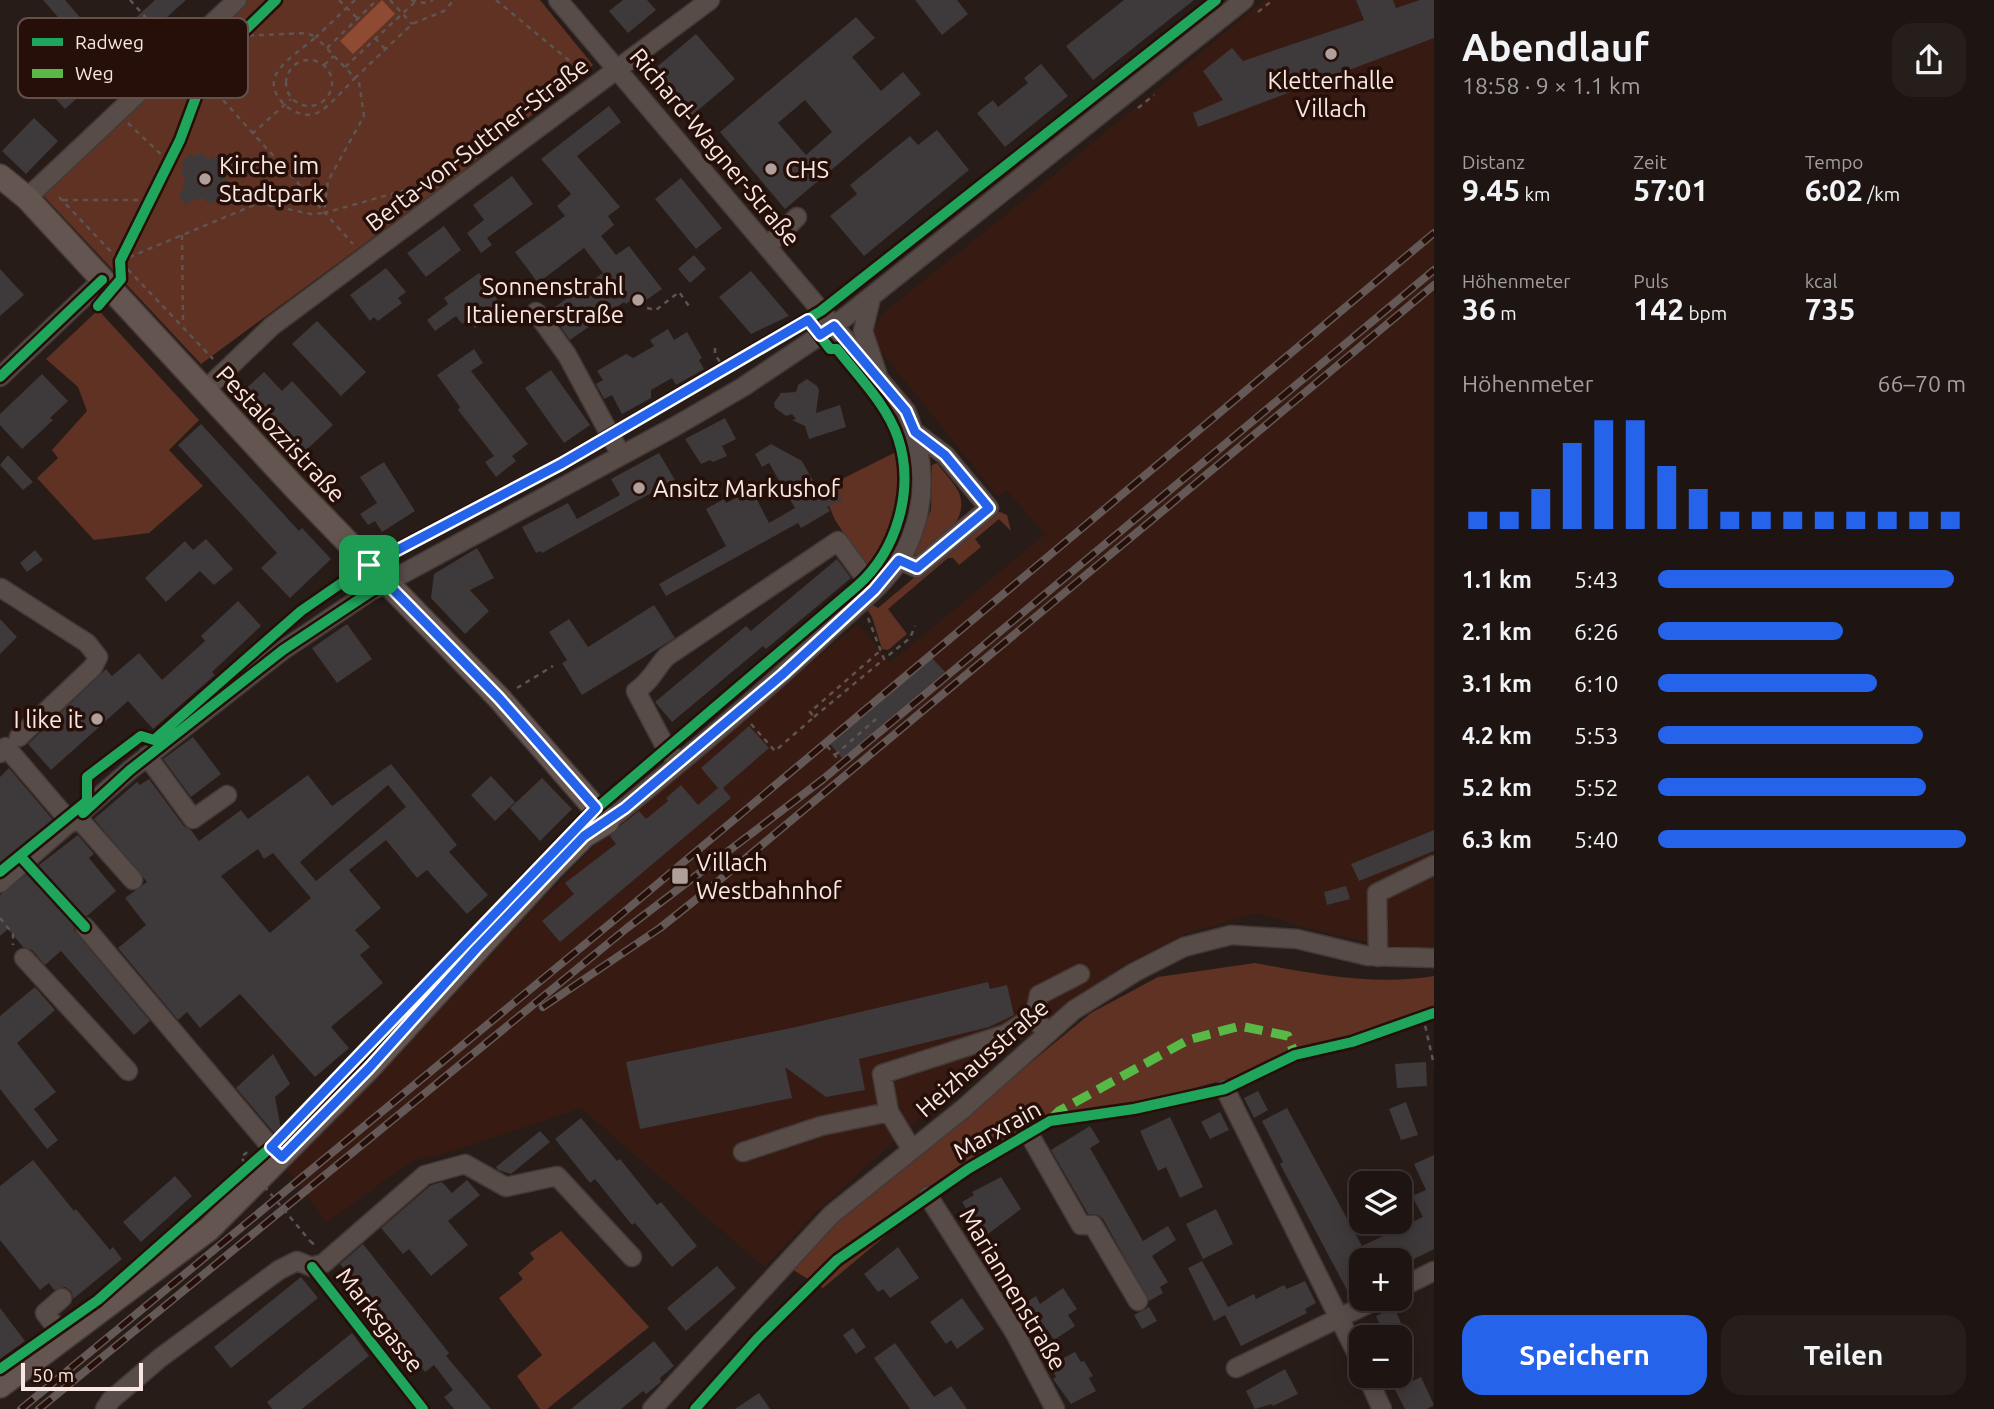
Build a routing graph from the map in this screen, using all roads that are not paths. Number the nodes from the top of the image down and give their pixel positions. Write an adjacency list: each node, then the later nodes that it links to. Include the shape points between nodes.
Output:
1 (237, 0): 5 (street)
2 (558, 0): 6 (street, Richard-Wagner-Straße)
3 (710, 0): 6 (street, Berta-von-Suttner-Straße)
4 (1244, 0): 13 (street)
5 (215, 18)
6 (617, 70): 11 (street, Richard-Wagner-Straße); 18 (street, Berta-von-Suttner-Straße, via 272,326)
7 (130, 98): 9 (street)
8 (0, 176): 9 (main road, Pestalozzistraße)
9 (27, 198): 12 (main road, Pestalozzistraße)
10 (797, 217): 11 (street)
11 (767, 247): 15 (street, Richard-Wagner-Straße)
12 (102, 280): 16 (street); 18 (main road, Pestalozzistraße)
13 (871, 298): 15 (street); 17 (street, via 863,331)
14 (536, 312): 20 (street, via 567,355)
15 (834, 326): 17 (street, Richard-Wagner-Straße); 20 (street, via 743,387)
16 (0, 377)
17 (879, 380): 19 (street, Richard-Wagner-Straße, via 906,411)
18 (204, 391): 22 (main road, Pestalozzistraße)
19 (915, 432): 21 (street, via 923,481 919,512); 21 (street, via 945,455 989,508 917,568)
20 (621, 455): 22 (street)
21 (899, 560): 24 (street)
22 (387, 581): 27 (street, via 283,650); 31 (main road, Pestalozzistraße, via 499,698)
23 (0, 588): 25 (street, via 87,643 99,657)
24 (874, 590): 28 (street); 28 (street, via 838,541 666,657 648,684 636,691)
25 (19, 737)
26 (0, 753): 30 (street, via 6,747)
27 (147, 757): 29 (street, via 193,819); 30 (street)
28 (678, 762): 31 (street)
29 (227, 795)
30 (74, 820): 33 (street); 34 (street)
31 (607, 822): 46 (main road, via 584,836 552,868 369,1068)
32 (1434, 865): 36 (street, via 1377,893)
33 (133, 880)
34 (0, 883)
35 (85, 927): 46 (street)
36 (1378, 957): 38 (street, Heizhausstraße); 41 (street, Heizhausstraße, via 1297,939 1231,935 1184,947 1135,972 1074,1010)
37 (24, 958): 42 (street)
38 (1434, 958)
39 (1080, 974): 40 (street, via 1040,995)
40 (1035, 1015): 41 (street); 44 (street, via 1006,1034 882,1074)
41 (1046, 1035): 47 (street, Heizhausstraße)
42 (128, 1071)
43 (1225, 1089): 56 (street)
44 (890, 1112): 47 (street); 48 (street, via 821,1126)
45 (1029, 1134): 54 (street, via 1081,1225 1093,1225)
46 (270, 1150): 58 (main road, via 209,1229)
47 (912, 1150): 63 (street, Heizhausstraße, via 831,1214)
48 (743, 1152)
49 (928, 1196): 64 (street, Mariannenstraße, via 1015,1333)
50 (632, 1257): 62 (street, Marksgasse, via 557,1176 506,1187 465,1164 425,1175 324,1262 312,1267 296,1261 279,1270 160,1357)
51 (1434, 1271): 52 (street)
52 (1412, 1282)
53 (62, 1298): 58 (street, via 42,1310)
54 (1138, 1301)
55 (1354, 1311): 56 (street)
56 (1340, 1318): 57 (street); 59 (street)
57 (1349, 1337)
58 (65, 1339): 60 (main road)
59 (1236, 1368)
60 (0, 1386)
61 (1372, 1388): 65 (street)
62 (105, 1409)
63 (652, 1409)
64 (1055, 1409)
65 (1382, 1409)

